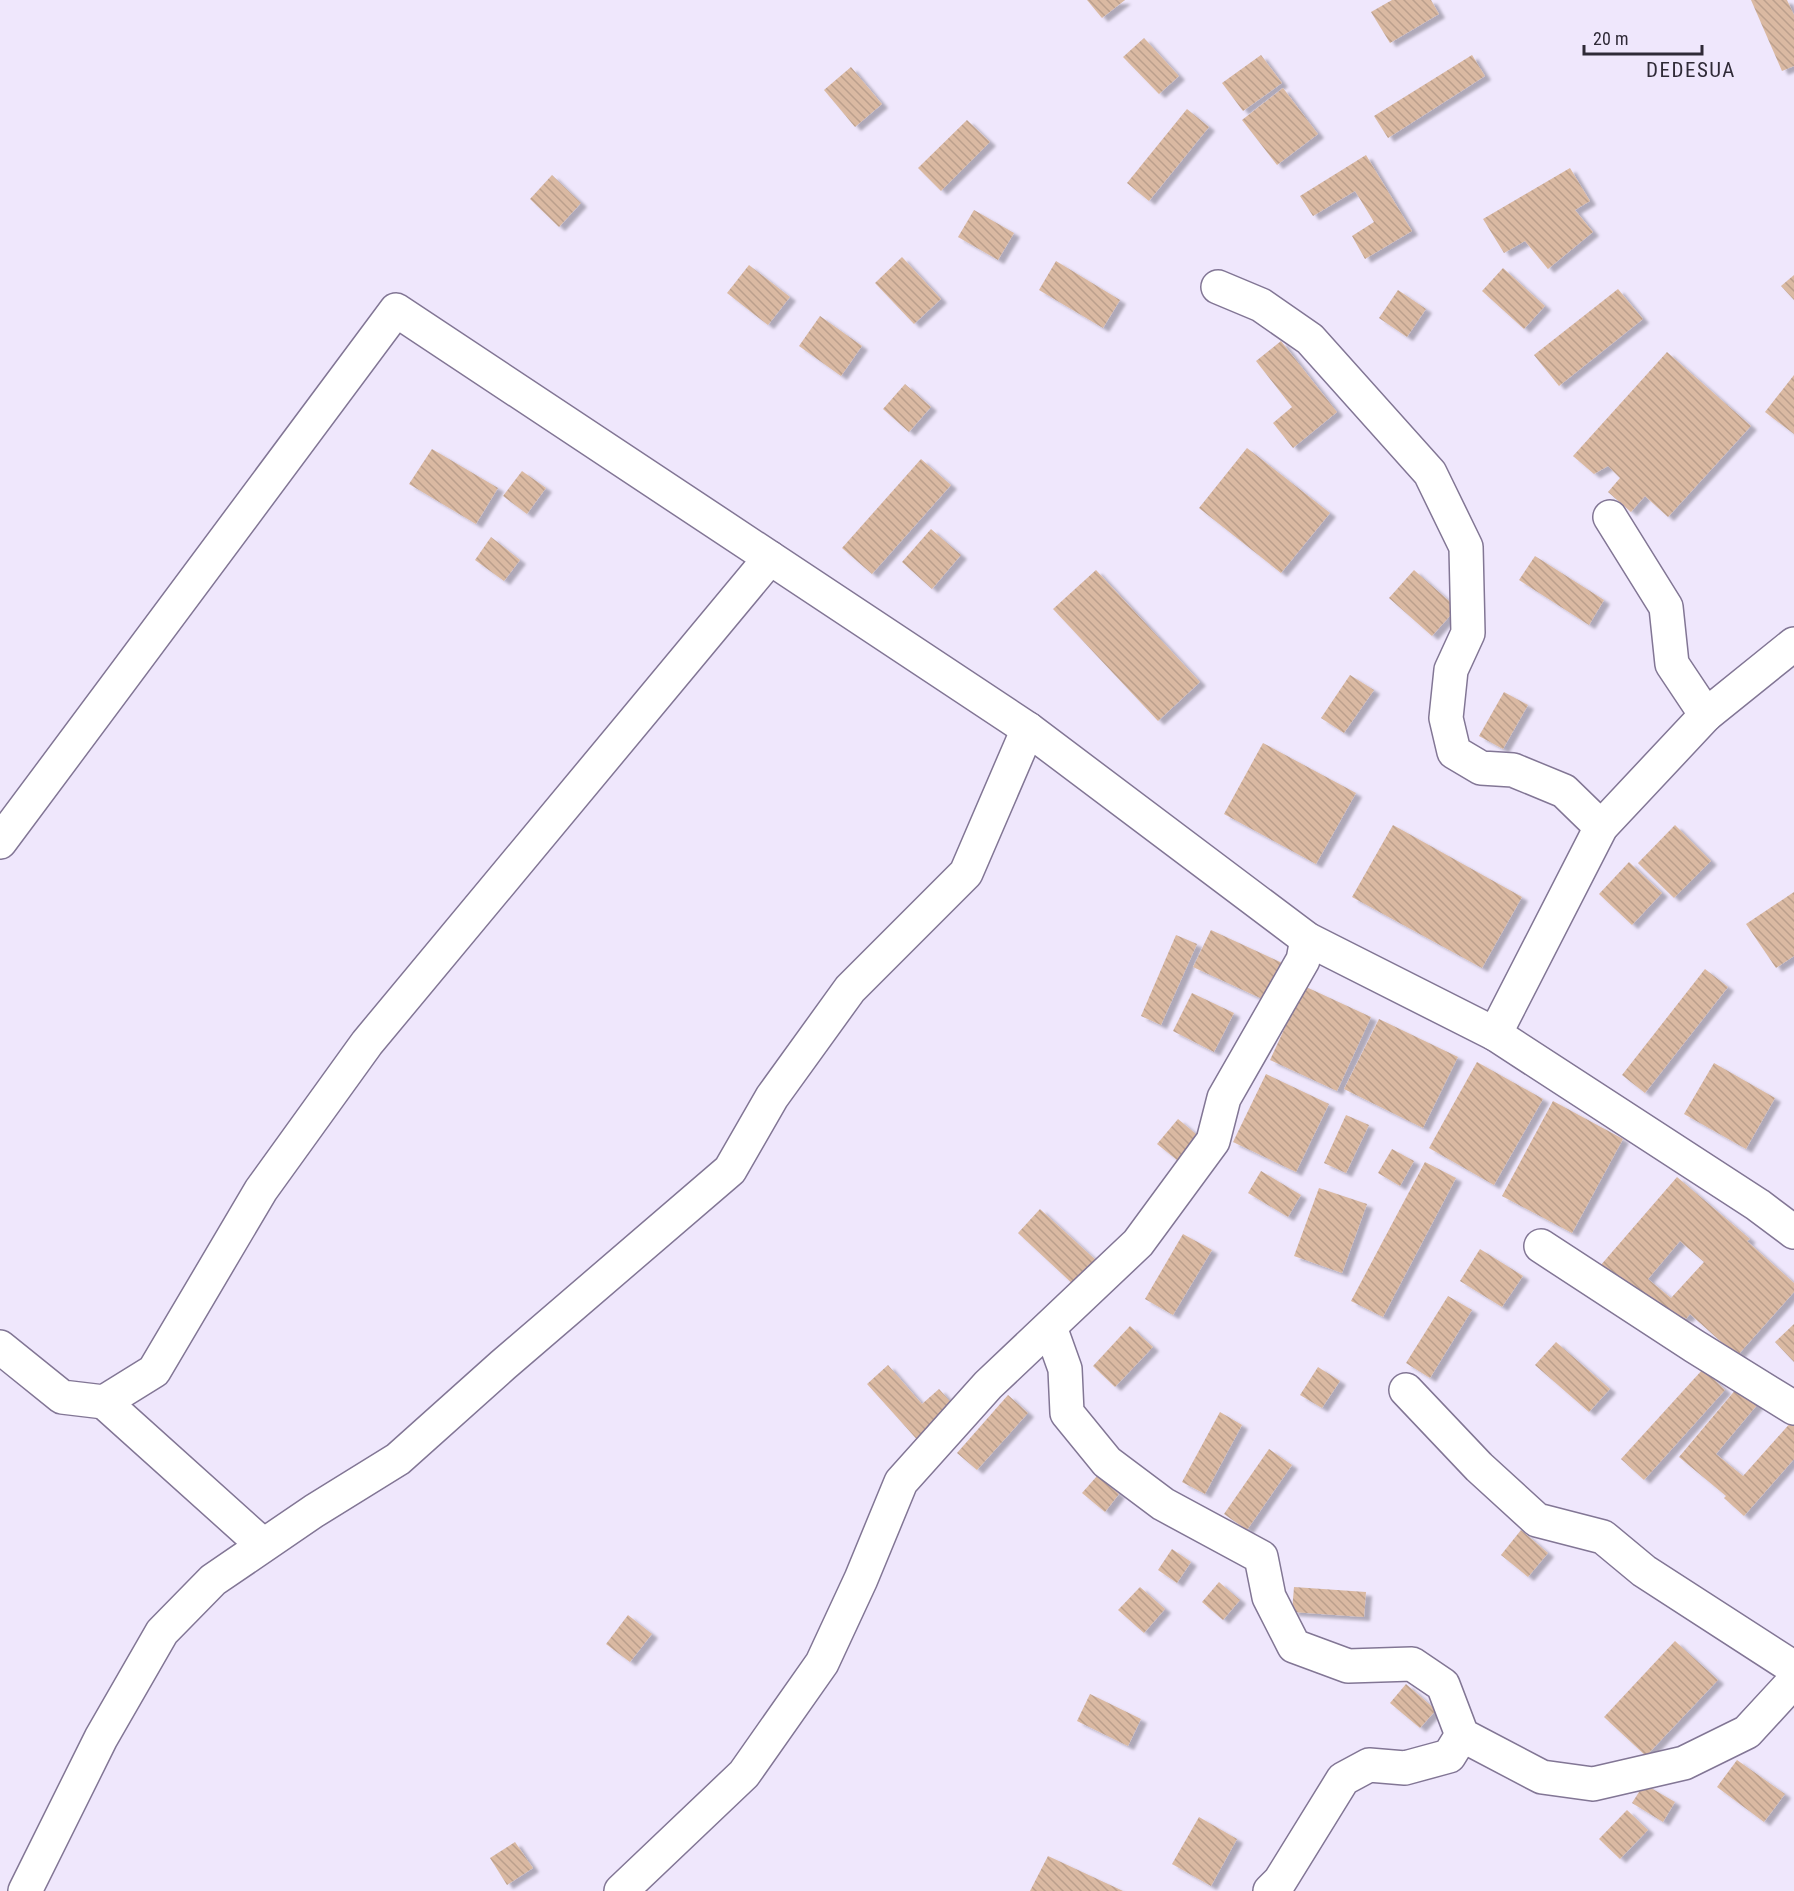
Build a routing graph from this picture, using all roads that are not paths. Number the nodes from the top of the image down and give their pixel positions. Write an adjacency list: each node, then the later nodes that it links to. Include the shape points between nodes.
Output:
1 (1218, 287): 7 (street, via 1261,305 1310,339 1430,473 1466,546 1468,633 1451,670 1446,718 1454,752 1481,768 1513,771 1564,792)
2 (1610, 517): 5 (street, via 1666,607 1672,664)
3 (770, 558): 6 (street); 8 (street, via 396,310); 16 (street, via 367,1043 261,1190 154,1371)
4 (1794, 645): 5 (street)
5 (1706, 715): 7 (street)
6 (1028, 729): 9 (street); 18 (street, via 966,873 850,989 772,1097 730,1170 398,1459)
7 (1601, 827): 10 (street)
8 (0, 842)
9 (1307, 939): 10 (street); 13 (street, via 1303,960 1224,1098 1213,1141 1138,1243)
10 (1495, 1034): 11 (street)
11 (1794, 1232)
12 (1541, 1246): 17 (street)
13 (1050, 1327): 21 (street, via 1065,1369 1066,1413 1107,1462 1163,1504 1261,1557 1269,1597 1294,1646 1348,1666 1412,1664 1443,1685); 23 (street, via 988,1384 901,1482 822,1662 744,1774)
14 (0, 1347): 16 (street, via 62,1397)
15 (1406, 1390): 19 (street, via 1479,1467 1537,1520 1603,1538 1644,1570)
16 (104, 1401): 18 (street)
17 (1794, 1408)
18 (263, 1545): 22 (street, via 213,1580 162,1632 101,1738)
19 (1794, 1668)
20 (1794, 1681): 21 (street, via 1747,1732 1684,1762 1593,1784 1542,1777)
21 (1462, 1735): 24 (street, via 1449,1756 1405,1768 1369,1765 1343,1779)
22 (25, 1891)
23 (621, 1891)
24 (1270, 1891)

